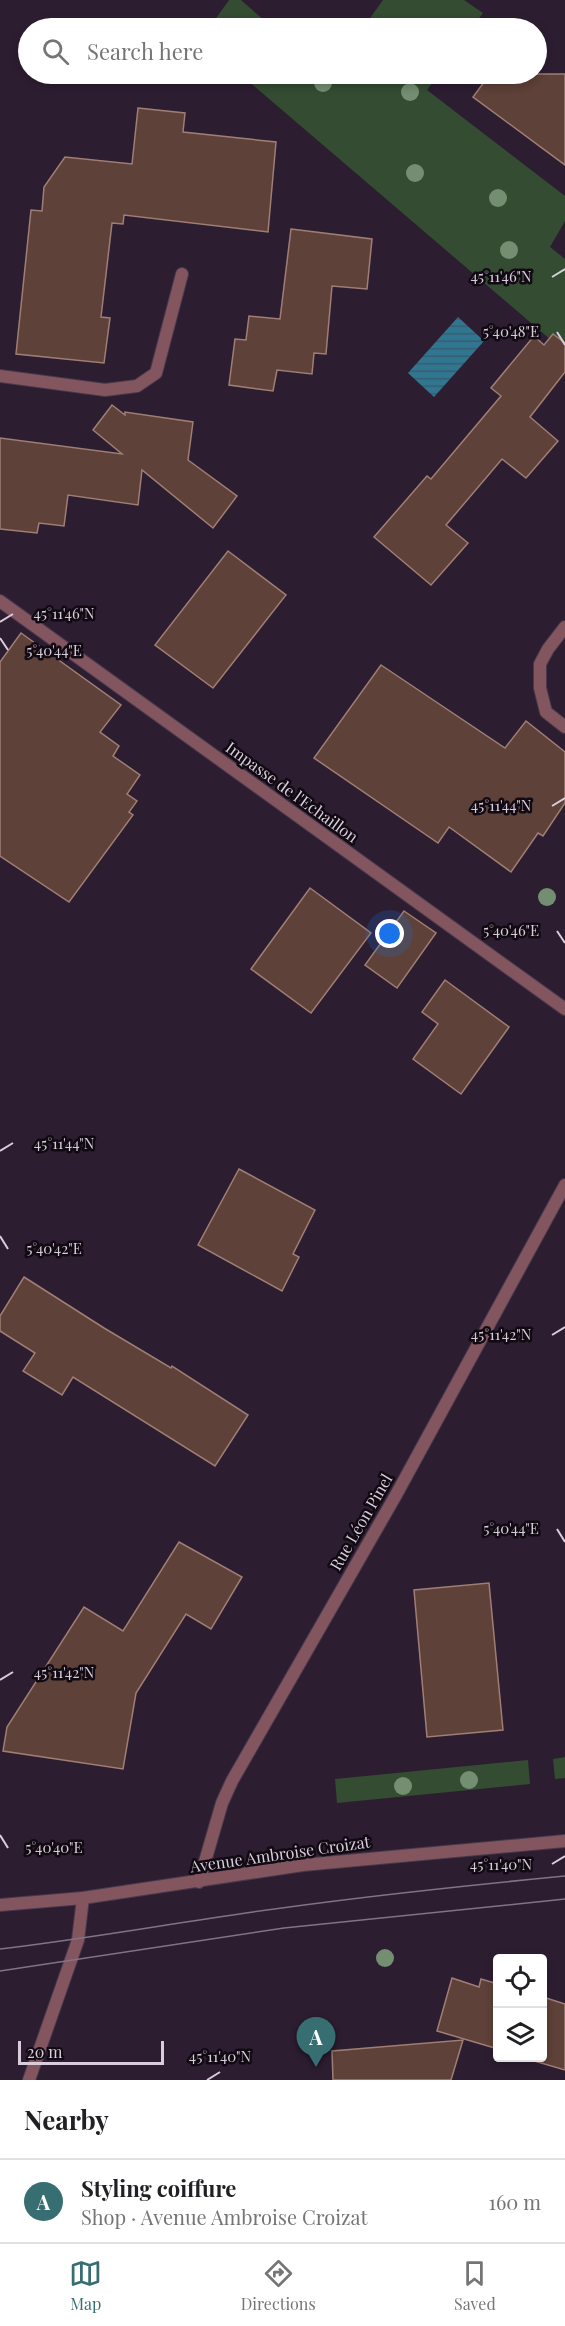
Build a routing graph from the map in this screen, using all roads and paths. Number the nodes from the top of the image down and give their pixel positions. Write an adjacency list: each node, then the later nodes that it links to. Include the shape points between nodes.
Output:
1 (182, 274): 2 (street, via 156,373 137,386 105,390)
2 (0, 376)
3 (0, 601): 6 (street, Impasse de l'Echaillon)
4 (565, 627): 5 (street, via 540,664 540,688 546,712)
5 (565, 727)
6 (565, 1009)
7 (565, 1185): 9 (street, Rue Léon Pinel, via 402,1484 232,1781 218,1814)
8 (565, 1840): 9 (street, Avenue Ambroise Croizat, via 315,1864)
9 (199, 1882): 10 (street, Avenue Ambroise Croizat)
10 (83, 1898): 11 (street, Avenue Ambroise Croizat); 12 (street, via 78,1940)
11 (0, 1905)
12 (29, 2080)

